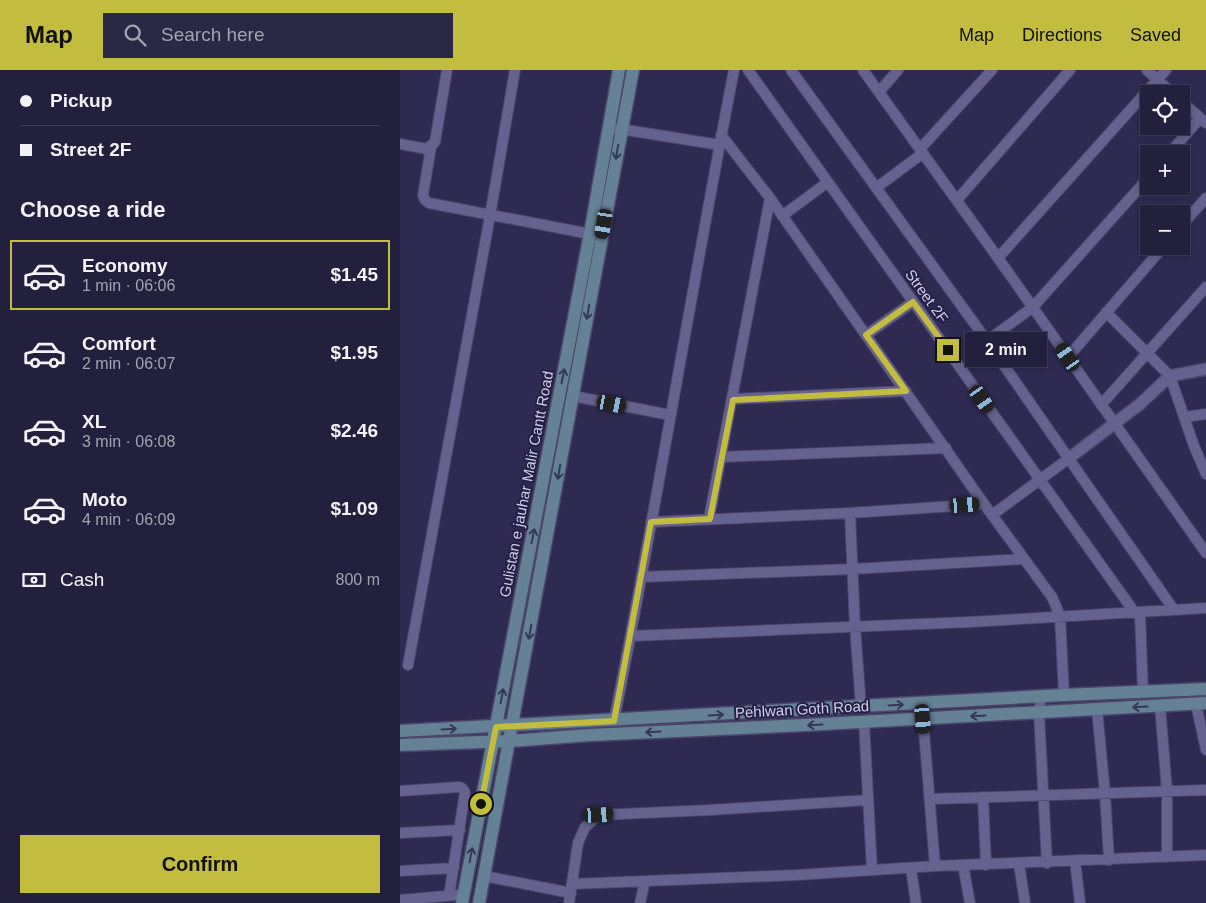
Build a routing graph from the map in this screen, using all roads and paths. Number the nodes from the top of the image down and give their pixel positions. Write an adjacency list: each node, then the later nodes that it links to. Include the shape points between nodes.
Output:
1 (447, 70): 23 (street, via 436,142)
2 (515, 70): 31 (street)
3 (619, 70): 19 (main road, Gulistan e jauhar Malir Cantt Road)
4 (633, 70): 19 (main road, Gulistan e jauhar Malir Cantt Road)
5 (734, 70): 20 (street)
6 (748, 70): 25 (street, Street 2F)
7 (792, 70): 27 (street)
8 (863, 70): 16 (street)
9 (898, 70): 16 (street)
10 (992, 70): 24 (street)
11 (1070, 70): 30 (street)
12 (1146, 70): 14 (street)
13 (1166, 70): 14 (street)
14 (1157, 80): 15 (street); 36 (street)
15 (1163, 85)
16 (879, 92): 24 (street)
17 (1190, 109): 18 (street)
18 (1203, 120): 22 (street)
19 (615, 128): 20 (street); 34 (main road, Gulistan e jauhar Malir Cantt Road); 48 (main road, Gulistan e jauhar Malir Cantt Road, one-way to 48)
20 (720, 140): 28 (street); 52 (street)
21 (400, 144): 23 (street, via 421,149)
22 (1178, 145)
23 (431, 147): 31 (street, via 425,200)
24 (922, 151): 27 (street); 30 (street)
25 (828, 182): 32 (street); 38 (street, Street 2F)
26 (1140, 187): 39 (street)
27 (876, 188): 42 (street)
28 (770, 198): 32 (street); 49 (street)
29 (1206, 198): 33 (street)
30 (957, 200): 36 (street)
31 (490, 216): 34 (street); 75 (street)
32 (782, 216): 41 (street)
33 (1190, 216)
34 (590, 234): 89 (main road, Gulistan e jauhar Malir Cantt Road, one-way to 34)
35 (1156, 255): 40 (street)
36 (998, 258): 39 (street)
37 (1206, 287): 43 (street)
38 (913, 302): 41 (street); 59 (street, Street 2F)
39 (1033, 307): 42 (street); 44 (street)
40 (1106, 312): 43 (street); 44 (street)
41 (866, 335): 47 (street)
42 (987, 341): 57 (street)
43 (1149, 353): 46 (street); 50 (street)
44 (1068, 357): 50 (street)
45 (1206, 370): 46 (street)
46 (1170, 376): 53 (street); 54 (street)
47 (906, 391): 49 (street); 55 (street)
48 (573, 396): 52 (street); 88 (main road, Gulistan e jauhar Malir Cantt Road, one-way to 88)
49 (733, 400): 56 (street)
50 (1101, 405): 54 (street)
51 (1206, 414): 53 (street)
52 (670, 415): 64 (street)
53 (1184, 417): 58 (street)
54 (1114, 424): 57 (street); 65 (street)
55 (946, 448): 56 (street); 60 (street)
56 (722, 457): 63 (street)
57 (1068, 459): 59 (street); 70 (street)
58 (1206, 474)
59 (1040, 480): 62 (street); 71 (street, Street 2F)
60 (984, 504): 61 (street); 62 (street)
61 (850, 513): 63 (street); 67 (street)
62 (992, 515): 66 (street)
63 (710, 519): 64 (street)
64 (651, 522): 68 (street)
65 (1206, 552)
66 (1024, 559): 67 (street); 72 (street, via 1052,597)
67 (852, 569): 68 (street); 73 (street)
68 (641, 576): 74 (street)
69 (1206, 608): 70 (street)
70 (1174, 610): 71 (street)
71 (1138, 613): 72 (street); 77 (street)
72 (1060, 616): 73 (street); 78 (street)
73 (855, 627): 74 (street); 82 (street)
74 (631, 636): 86 (street)
75 (408, 665)
76 (1206, 689): 77 (main road, Pehlwan Goth Road)
77 (1143, 692): 78 (main road, Pehlwan Goth Road)
78 (1064, 695): 79 (main road, Pehlwan Goth Road)
79 (1041, 697): 82 (main road, Pehlwan Goth Road, one-way to 79); 84 (street)
80 (1201, 704): 81 (main road, Pehlwan Goth Road); 94 (street)
81 (1160, 706): 83 (main road, Pehlwan Goth Road, one-way to 83); 97 (street)
82 (861, 707): 86 (main road, Pehlwan Goth Road, one-way to 82)
83 (1097, 709): 84 (main road, Pehlwan Goth Road); 98 (street)
84 (1039, 713): 85 (main road, Pehlwan Goth Road, one-way to 85); 99 (street)
85 (923, 719): 87 (main road, Pehlwan Goth Road); 101 (street)
86 (614, 721): 88 (main road, Pehlwan Goth Road)
87 (864, 722): 92 (main road, Pehlwan Goth Road, one-way to 92); 102 (street)
88 (512, 726): 89 (main road, Pehlwan Goth Road); 92 (main road, Gulistan e jauhar Malir Cantt Road)
89 (496, 727): 90 (main road, Pehlwan Goth Road, one-way to 89); 91 (main road, Gulistan e jauhar Malir Cantt Road)
90 (400, 731)
91 (494, 741): 92 (main road, Pehlwan Goth Road); 93 (main road, Pehlwan Goth Road); 122 (main road, Gulistan e jauhar Malir Cantt Road, one-way to 91)
92 (510, 741): 118 (main road, Gulistan e jauhar Malir Cantt Road)
93 (400, 745)
94 (1206, 750)
95 (1206, 790): 97 (street)
96 (400, 791): 103 (street, via 462,788 466,792)
97 (1167, 791): 98 (street); 106 (street)
98 (1105, 793): 99 (street); 107 (street)
99 (1044, 795): 100 (street); 109 (street)
100 (983, 797): 101 (street); 111 (street)
101 (931, 799): 112 (street)
102 (868, 800): 116 (street); 120 (street, via 599,815 585,827 578,843)
103 (460, 830): 104 (street); 114 (street)
104 (400, 833)
105 (1206, 855): 106 (street)
106 (1166, 857): 107 (street)
107 (1109, 860): 108 (street)
108 (1075, 862): 109 (street); 129 (street)
109 (1047, 863): 110 (street)
110 (1019, 864): 111 (street); 128 (street)
111 (986, 865): 113 (street)
112 (935, 866): 113 (street); 115 (street)
113 (963, 866): 127 (street)
114 (454, 868): 117 (street); 121 (street)
115 (911, 868): 116 (street); 126 (street)
116 (872, 870): 119 (street)
117 (400, 871)
118 (484, 876): 120 (street); 124 (main road, Gulistan e jauhar Malir Cantt Road)
119 (645, 881): 120 (street); 125 (street)
120 (571, 894)
121 (449, 896): 122 (street); 123 (street)
122 (463, 899)
123 (400, 900)
124 (479, 903)
125 (640, 903)
126 (916, 903)
127 (970, 903)
128 (1025, 903)
129 (1080, 903)

